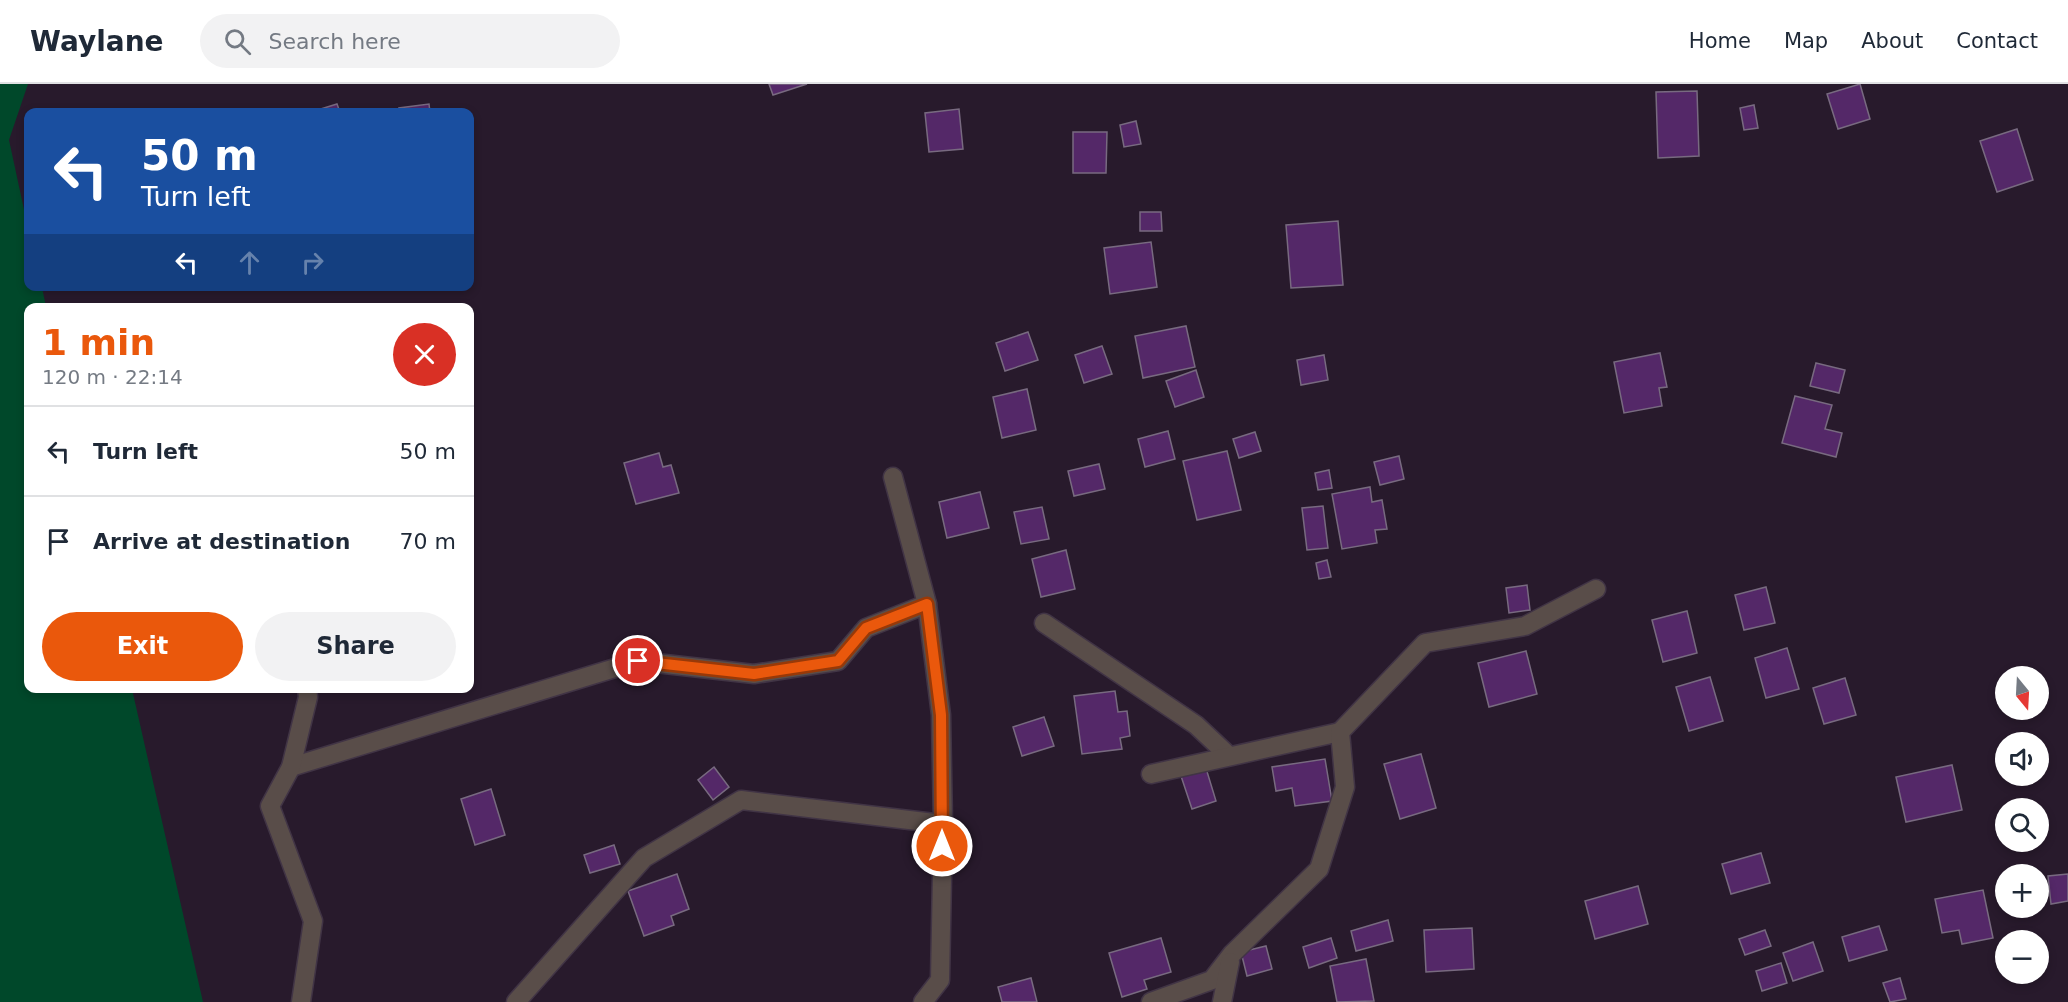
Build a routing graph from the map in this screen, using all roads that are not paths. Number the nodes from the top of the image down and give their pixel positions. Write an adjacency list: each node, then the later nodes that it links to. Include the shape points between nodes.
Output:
1 (893, 477): 3 (street)
2 (1596, 589): 6 (street, via 1524,626 1425,643)
3 (927, 604): 8 (street, via 866,628 838,661 754,674 638,661); 10 (street, via 941,715)
4 (1044, 623): 7 (street, via 1196,725)
5 (308, 693): 8 (street)
6 (1340, 732): 7 (street); 11 (street, via 1345,787 1319,869)
7 (1229, 756): 9 (street)
8 (291, 767): 12 (street, via 270,806 313,921)
9 (1151, 774)
10 (943, 824): 13 (street, via 741,801 644,858); 14 (street, via 940,980)
11 (1232, 954): 15 (street, via 1212,980); 16 (street)
12 (301, 1002)
13 (516, 1002)
14 (923, 1002)
15 (1151, 1002)
16 (1222, 1002)

